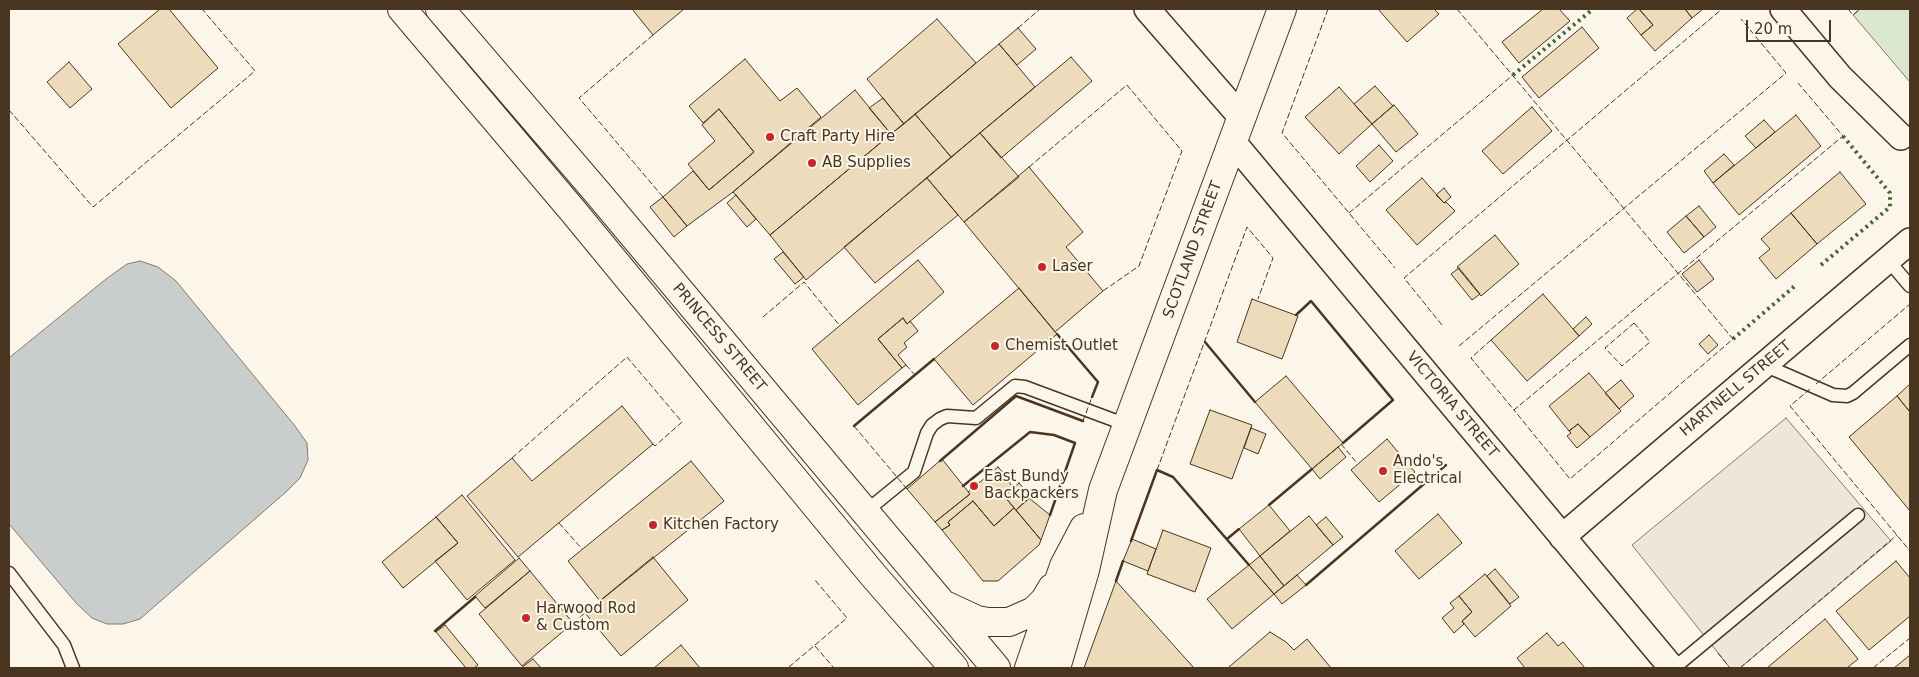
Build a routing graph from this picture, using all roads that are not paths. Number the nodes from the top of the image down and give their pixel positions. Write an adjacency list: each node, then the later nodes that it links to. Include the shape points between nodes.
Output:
1 (402, 9): 21 (main road, PRINCESS STREET)
2 (440, 9): 15 (main road, PRINCESS STREET)
3 (1147, 9): 6 (street, VICTORIA STREET)
4 (1282, 9): 6 (main road, SCOTLAND STREET)
5 (1783, 9): 7 (street, via 1840,77)
6 (1237, 130): 13 (main road, SCOTLAND STREET); 17 (street, VICTORIA STREET)
7 (1901, 137)
8 (1910, 241): 9 (street, HARTNELL STREET)
9 (1888, 260): 10 (lane); 12 (street, HARTNELL STREET)
10 (1910, 286)
11 (1910, 345): 12 (lane, via 1847,396 1833,396)
12 (1764, 365): 17 (street, HARTNELL STREET)
13 (1128, 425): 14 (main road, SCOTLAND STREET); 15 (lane, via 1025,386 1015,386 976,418 947,416 932,425 914,472)
14 (1103, 490): 18 (main road, SCOTLAND STREET); 27 (main road, SCOTLAND STREET, via 1085,570)
15 (865, 512): 20 (main road, PRINCESS STREET)
16 (1858, 515): 28 (lane)
17 (1562, 537): 28 (street, VICTORIA STREET)
18 (1064, 566): 20 (main road, via 1045,600 1034,612 1009,622 977,620); 26 (main road, SCOTLAND STREET)
19 (9, 573): 22 (lane, via 64,645)
20 (939, 602): 25 (main road, PRINCESS STREET)
21 (920, 630): 23 (main road); 24 (main road, PRINCESS STREET)
22 (73, 668)
23 (940, 668)
24 (954, 668)
25 (996, 668)
26 (1029, 668)
27 (1056, 668)
28 (1673, 668)

